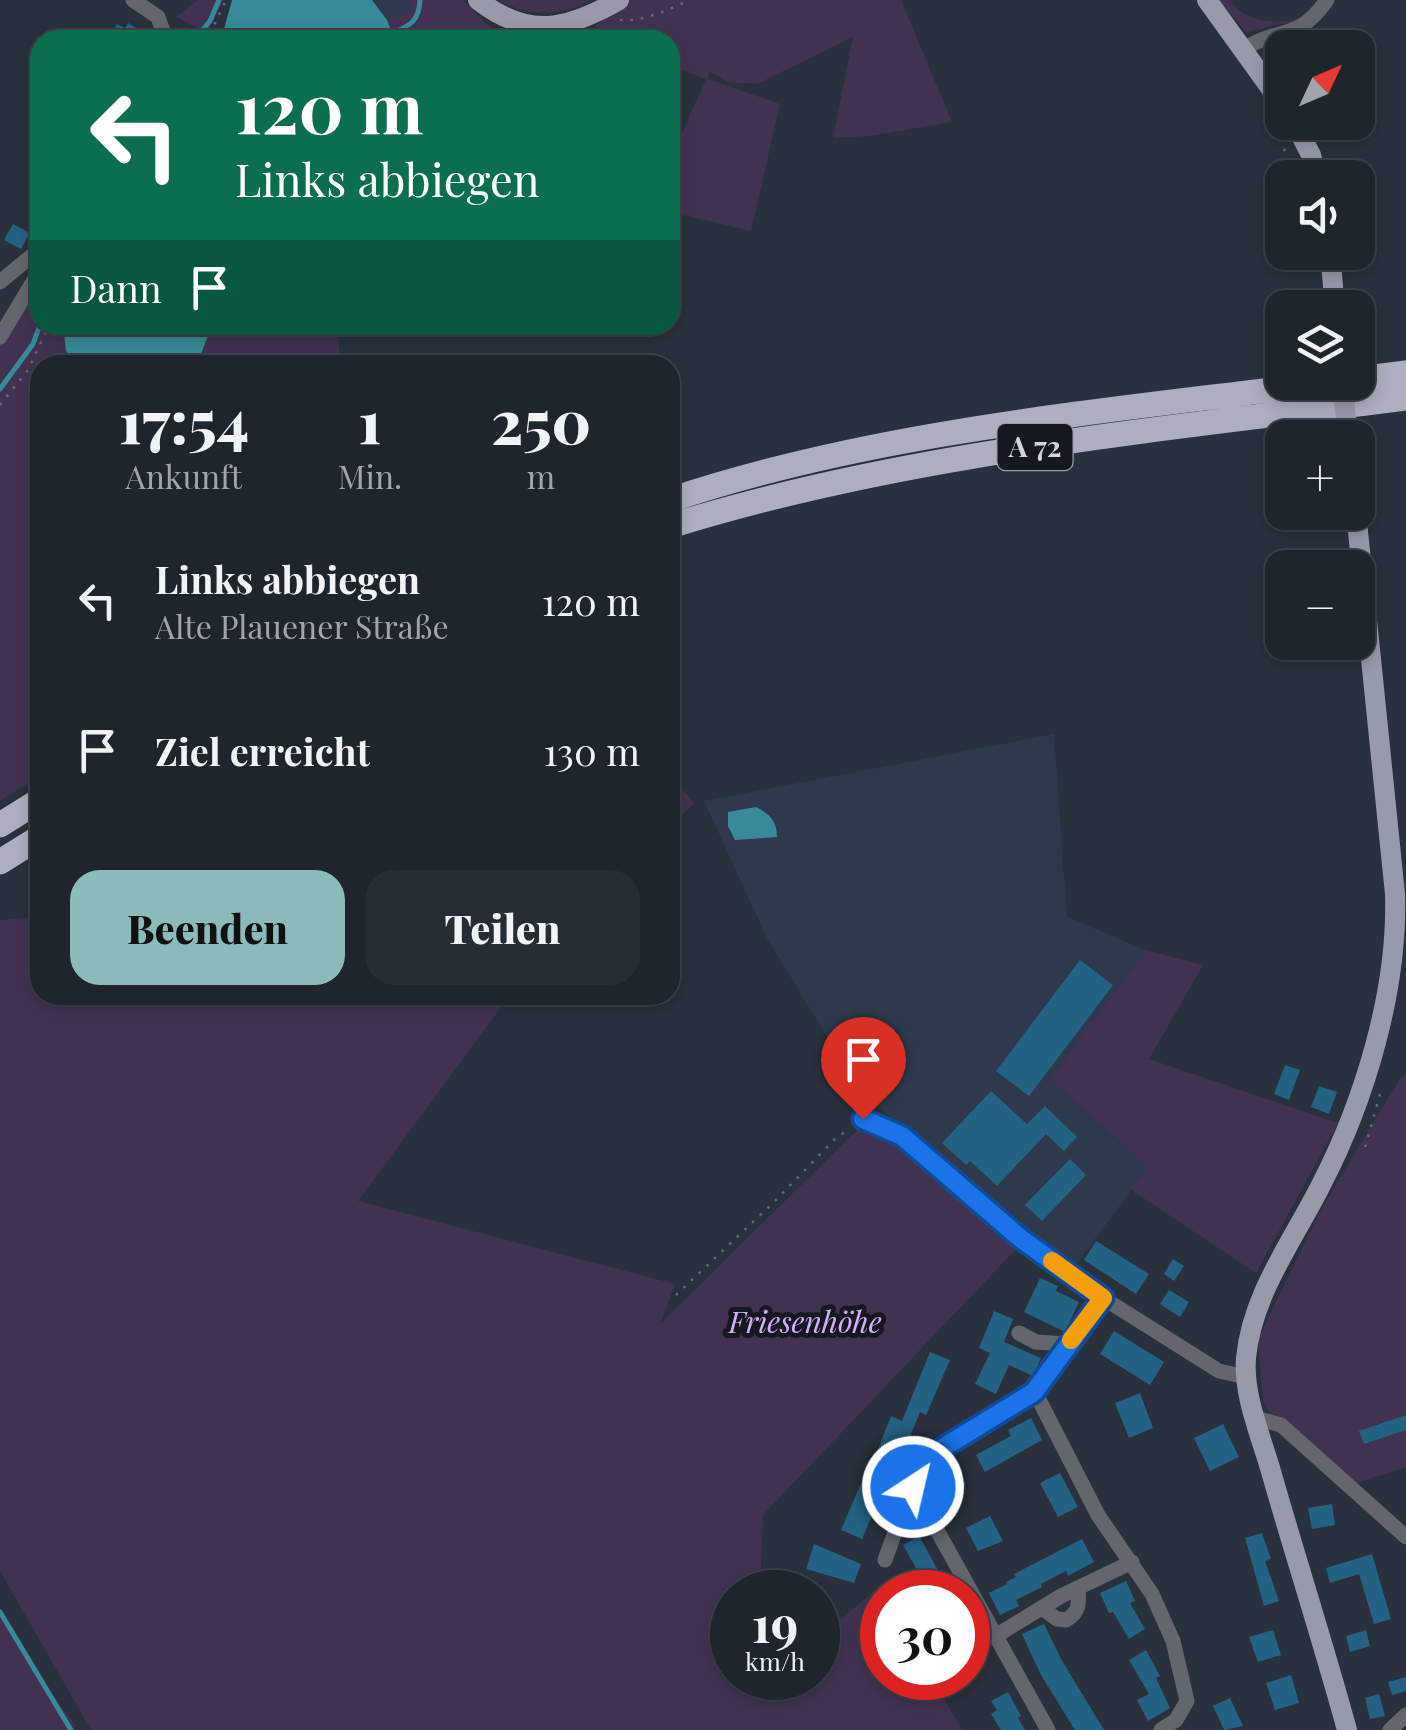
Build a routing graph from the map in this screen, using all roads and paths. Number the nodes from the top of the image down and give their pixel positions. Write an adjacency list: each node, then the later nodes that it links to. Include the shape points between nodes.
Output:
1 (132, 0): 9 (street, via 158,17)
2 (226, 0): 10 (path)
3 (478, 0): 8 (main road, via 520,24 543,27)
4 (619, 0): 8 (main road)
5 (690, 0): 8 (path, via 628,22)
6 (1207, 0): 11 (main road)
7 (1327, 0): 11 (street, via 1295,31)
8 (591, 16)
9 (163, 30)
10 (210, 30)
11 (1242, 50): 12 (main road)
12 (1265, 81)
13 (30, 257): 14 (street)
14 (0, 282)
15 (30, 287): 16 (street)
16 (0, 337)
17 (30, 366): 22 (path)
18 (1406, 373): 19 (highway)
19 (1375, 377)
20 (1265, 391): 23 (highway, A 72, via 859,450)
21 (1406, 398): 24 (highway, A 72, via 865,475)
22 (0, 405)
23 (680, 497)
24 (680, 523)
25 (1358, 530): 37 (main road, via 1396,934 1362,1086 1344,1137 1254,1316)
26 (30, 806): 27 (highway)
27 (0, 824)
28 (30, 843): 29 (highway)
29 (0, 862)
30 (1382, 1087): 32 (path)
31 (863, 1119): 33 (path); 34 (street, via 902,1136 1020,1238)
32 (1364, 1147)
33 (676, 1295)
34 (1103, 1298): 36 (street); 37 (street, via 1218,1371)
35 (1019, 1333): 36 (street, via 1036,1342)
36 (1068, 1344): 38 (street)
37 (1246, 1377): 39 (main road)
38 (1034, 1392): 40 (street, via 928,1457); 43 (street, via 1098,1515)
39 (1256, 1418): 41 (street, via 1281,1425); 50 (main road)
40 (913, 1487): 42 (street); 46 (street)
41 (1406, 1537)
42 (885, 1560)
43 (1132, 1562): 44 (street); 49 (street, via 1172,1642 1187,1701)
44 (1078, 1588): 45 (street); 45 (street, via 1074,1616 1057,1619)
45 (1042, 1608): 46 (street)
46 (994, 1637): 48 (street)
47 (1406, 1716): 51 (street)
48 (1048, 1730)
49 (1160, 1730)
50 (1347, 1730)
51 (1390, 1730)

